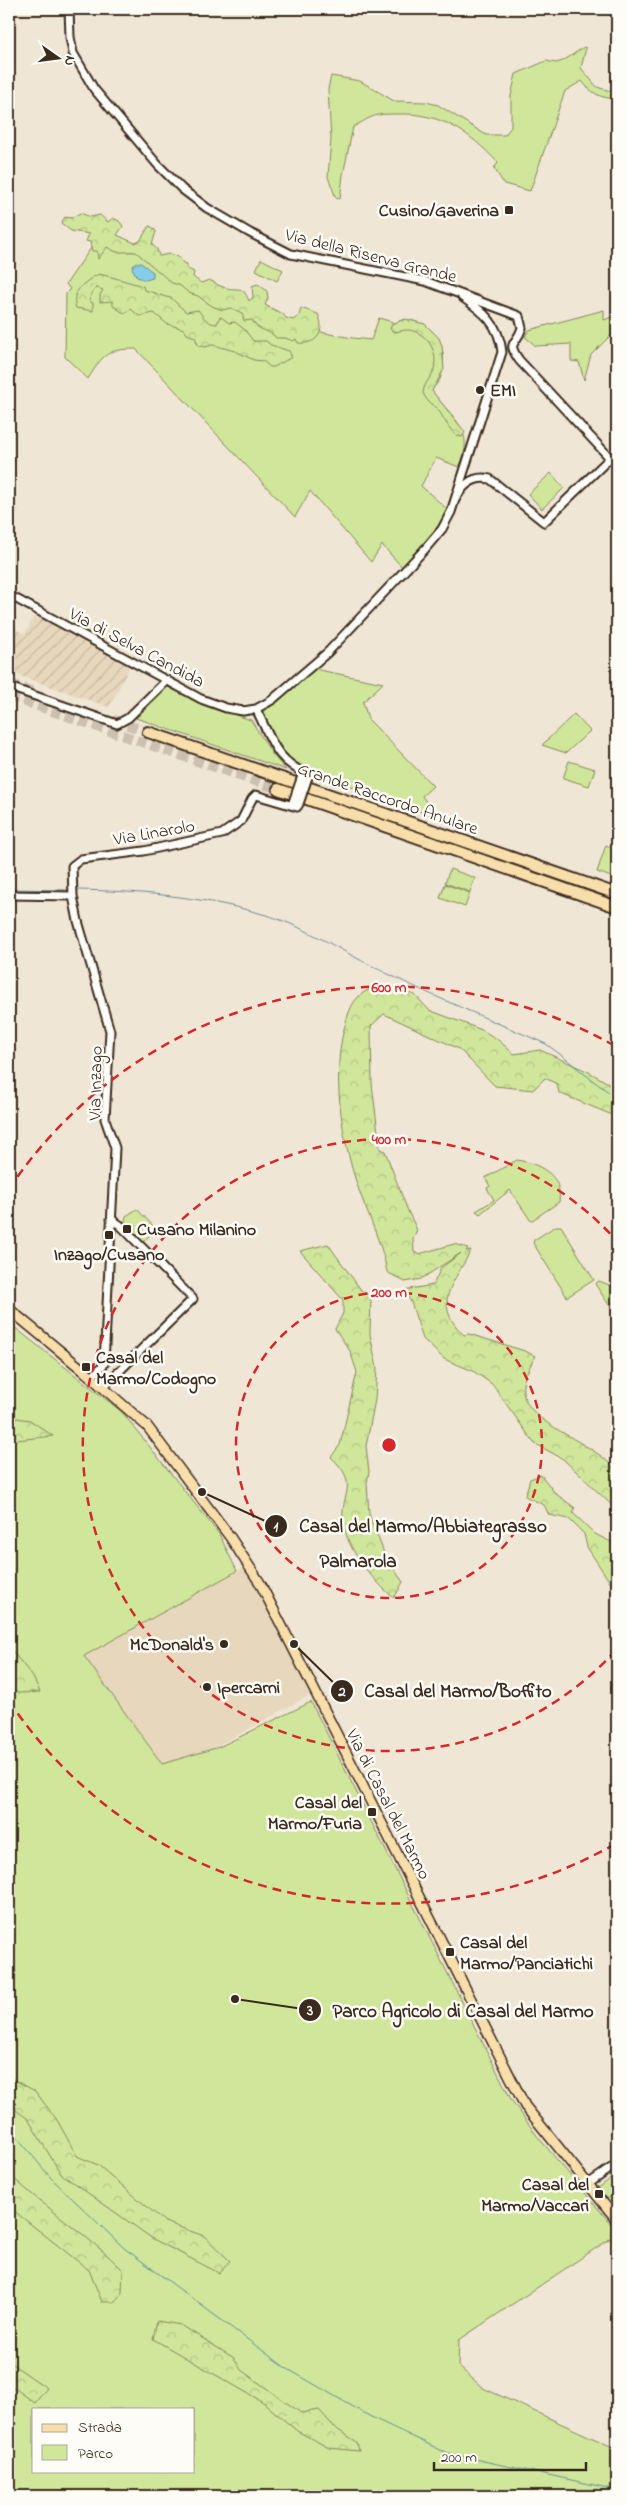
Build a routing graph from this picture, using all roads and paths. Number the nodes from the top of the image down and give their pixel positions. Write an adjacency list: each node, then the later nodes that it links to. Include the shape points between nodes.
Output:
1 (69, 9): 2 (street, Via della Riserva Grande, via 72,50 83,72 158,164 201,204 294,254 419,279)
2 (455, 292): 3 (street, via 478,308 496,328 502,352); 3 (street, Via della Riserva Grande, via 515,314 522,322 522,330 511,346 519,360 610,458 544,522 490,479 479,478 465,485)
3 (455, 500): 7 (street, via 439,532 373,606 323,657 272,700)
4 (9, 595): 5 (street, Via di Selva Candida)
5 (167, 680): 6 (street, via 128,718 117,724); 7 (street, Via di Selva Candida, via 201,699 226,708)
6 (9, 687)
7 (256, 709): 12 (street, Via Linarolo, bridge, via 282,759 306,775 295,804 255,795 238,824 222,834 144,851 79,859 72,867)
8 (148, 732): 10 (highway, Grande Raccordo Anulare)
9 (278, 790): 13 (highway, Grande Raccordo Anulare)
10 (617, 894)
11 (9, 895): 12 (street)
12 (73, 896): 14 (street, Via Inzago, via 80,932 110,1031 105,1120 115,1148)
13 (617, 907)
14 (111, 1220): 16 (street, Via Inzago, via 104,1364); 17 (street, via 120,1225 193,1299)
15 (9, 1309): 16 (main road)
16 (92, 1377): 17 (main road, Via di Casal del Marmo)
17 (104, 1387): 19 (main road, Via di Casal del Marmo, via 160,1441 247,1562 525,2106)
18 (617, 2164): 19 (street)
19 (588, 2184): 20 (main road, Via di Casal del Marmo)
20 (617, 2220)

